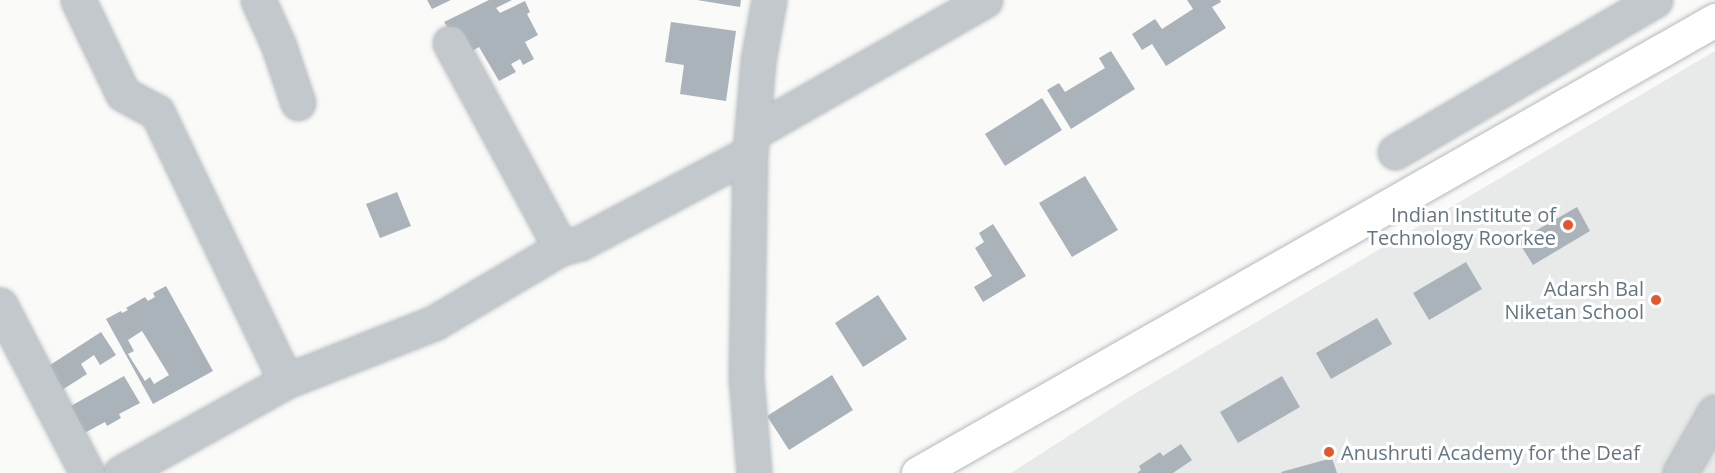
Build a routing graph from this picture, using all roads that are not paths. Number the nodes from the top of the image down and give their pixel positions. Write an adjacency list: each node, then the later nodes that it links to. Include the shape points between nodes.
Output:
1 (78, 0): 15 (street, via 123,94 157,112)
2 (258, 0): 9 (street)
3 (769, 0): 11 (street, via 758,61)
4 (985, 0): 11 (street)
5 (1655, 0): 8 (street)
6 (1715, 20): 10 (main road)
7 (450, 43): 13 (street)
8 (1485, 99): 10 (street); 12 (street)
9 (298, 103)
10 (1508, 138): 21 (main road)
11 (751, 143): 13 (street, via 580,243); 20 (street, via 746,377)
12 (1395, 152)
13 (561, 248): 15 (street, via 434,323)
14 (0, 306): 18 (street)
15 (286, 381): 19 (street)
16 (1715, 412): 17 (street)
17 (1692, 468)
18 (87, 473)
19 (121, 473)
20 (754, 473)
21 (918, 473)

